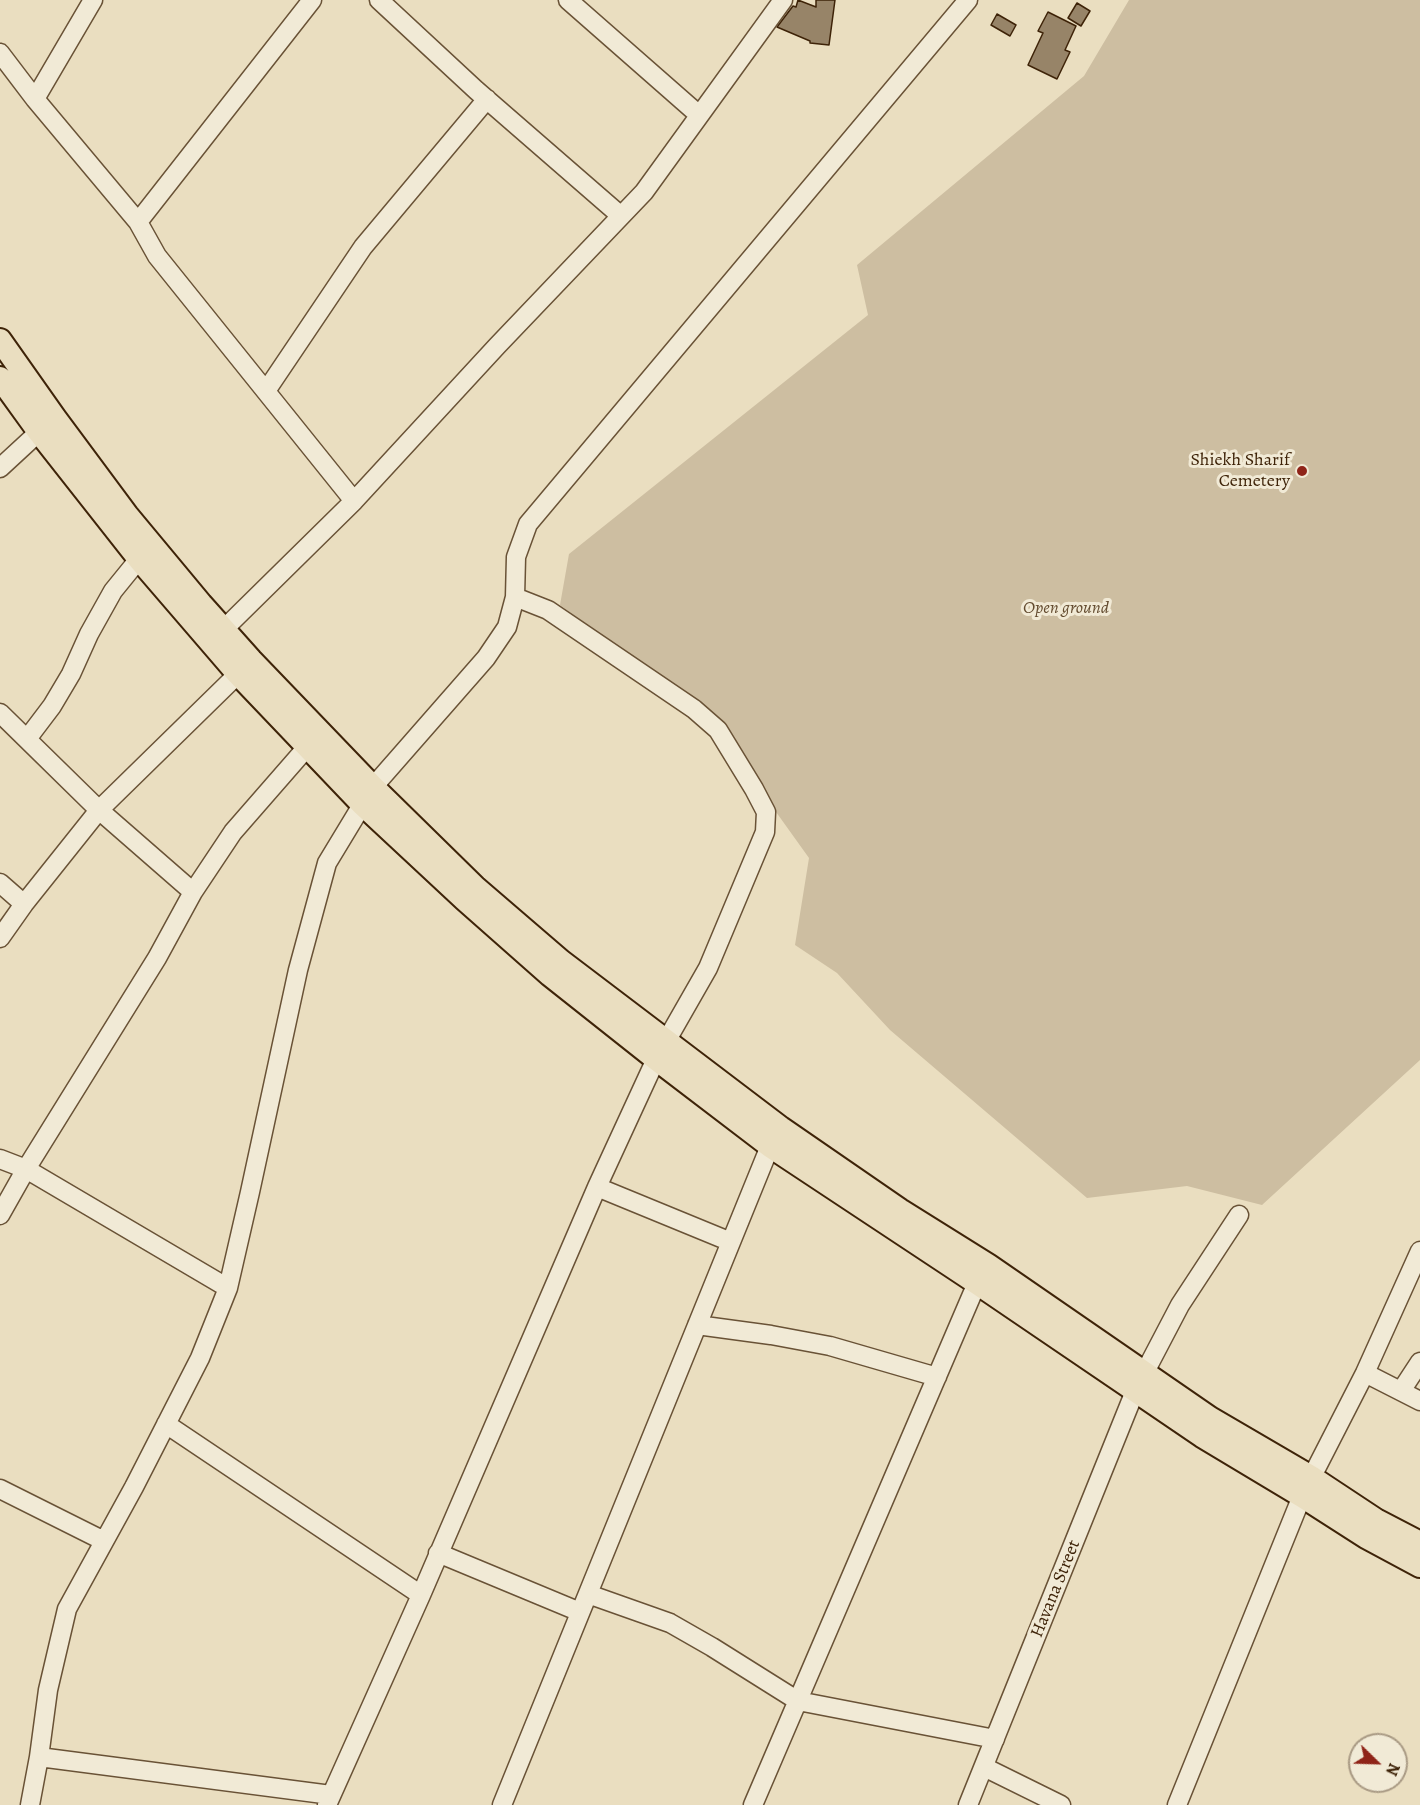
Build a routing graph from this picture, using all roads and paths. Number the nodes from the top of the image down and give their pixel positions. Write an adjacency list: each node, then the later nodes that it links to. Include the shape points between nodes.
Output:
1 (93, 0): 9 (street)
2 (312, 0): 13 (street)
3 (379, 0): 7 (street)
4 (568, 0): 11 (street)
5 (783, 0): 11 (street)
6 (968, 0): 21 (street, via 528,524 516,557)
7 (397, 7): 10 (street)
8 (0, 53): 9 (street)
9 (36, 99): 13 (street)
10 (487, 99): 12 (street); 16 (street, via 363,248)
11 (699, 115): 12 (street, via 644,192)
12 (621, 216): 19 (street)
13 (138, 222): 16 (street, via 158,256)
14 (0, 340): 22 (main road, via 127,515)
15 (0, 378): 17 (main road)
16 (266, 391): 19 (street)
17 (39, 432): 18 (street); 20 (main road)
18 (0, 468)
19 (354, 501): 22 (street)
20 (139, 559): 23 (main road); 25 (street, via 112,591 71,674)
21 (514, 597): 27 (street, via 507,627 486,658); 33 (street, via 548,609 694,709 718,730 766,812 765,832 713,957)
22 (224, 629): 26 (main road)
23 (238, 674): 26 (main road); 28 (street)
24 (0, 712): 25 (street)
25 (27, 739): 28 (street)
26 (313, 739): 27 (main road); 30 (street, via 233,832)
27 (368, 795): 33 (main road); 43 (street, via 327,863 298,970)
28 (99, 810): 30 (street); 31 (street)
29 (0, 883): 31 (street)
30 (193, 892): 36 (street, via 157,958)
31 (24, 903): 32 (street)
32 (0, 939)
33 (661, 1050): 34 (main road); 37 (street); 48 (main road, via 988,1265)
34 (770, 1146): 40 (street); 42 (main road)
35 (0, 1158): 36 (street)
36 (26, 1169): 38 (street); 43 (street)
37 (597, 1187): 40 (street); 56 (street)
38 (0, 1215)
39 (1239, 1215): 48 (street, Havana Street, via 1180,1305)
40 (731, 1242): 44 (street)
41 (1420, 1251): 46 (street)
42 (977, 1283): 47 (street); 48 (main road)
43 (228, 1288): 51 (street, via 200,1358)
44 (697, 1325): 47 (street, via 830,1346); 58 (street)
45 (1420, 1362): 49 (street)
46 (1365, 1373): 49 (street); 52 (street)
47 (937, 1377): 61 (street)
48 (1140, 1382): 52 (main road, via 1210,1419); 62 (street, Havana Street)
49 (1401, 1391): 50 (street)
50 (1420, 1401)
51 (166, 1424): 54 (street); 59 (street)
52 (1306, 1487): 55 (main road); 57 (main road, via 1366,1537); 71 (street)
53 (0, 1489): 54 (street)
54 (104, 1541): 63 (street, via 67,1609 48,1690)
55 (1420, 1543)
56 (438, 1553): 59 (street); 60 (street)
57 (1420, 1566)
58 (588, 1593): 60 (street); 61 (street, via 670,1623)
59 (421, 1595): 65 (street)
60 (580, 1612): 67 (street)
61 (798, 1701): 62 (street); 68 (street)
62 (996, 1739): 64 (street, Havana Street)
63 (39, 1757): 65 (street); 66 (street)
64 (984, 1767): 69 (street, Havana Street); 70 (street)
65 (329, 1800)
66 (30, 1805)
67 (502, 1805)
68 (753, 1805)
69 (968, 1805)
70 (1061, 1805)
71 (1177, 1805)

